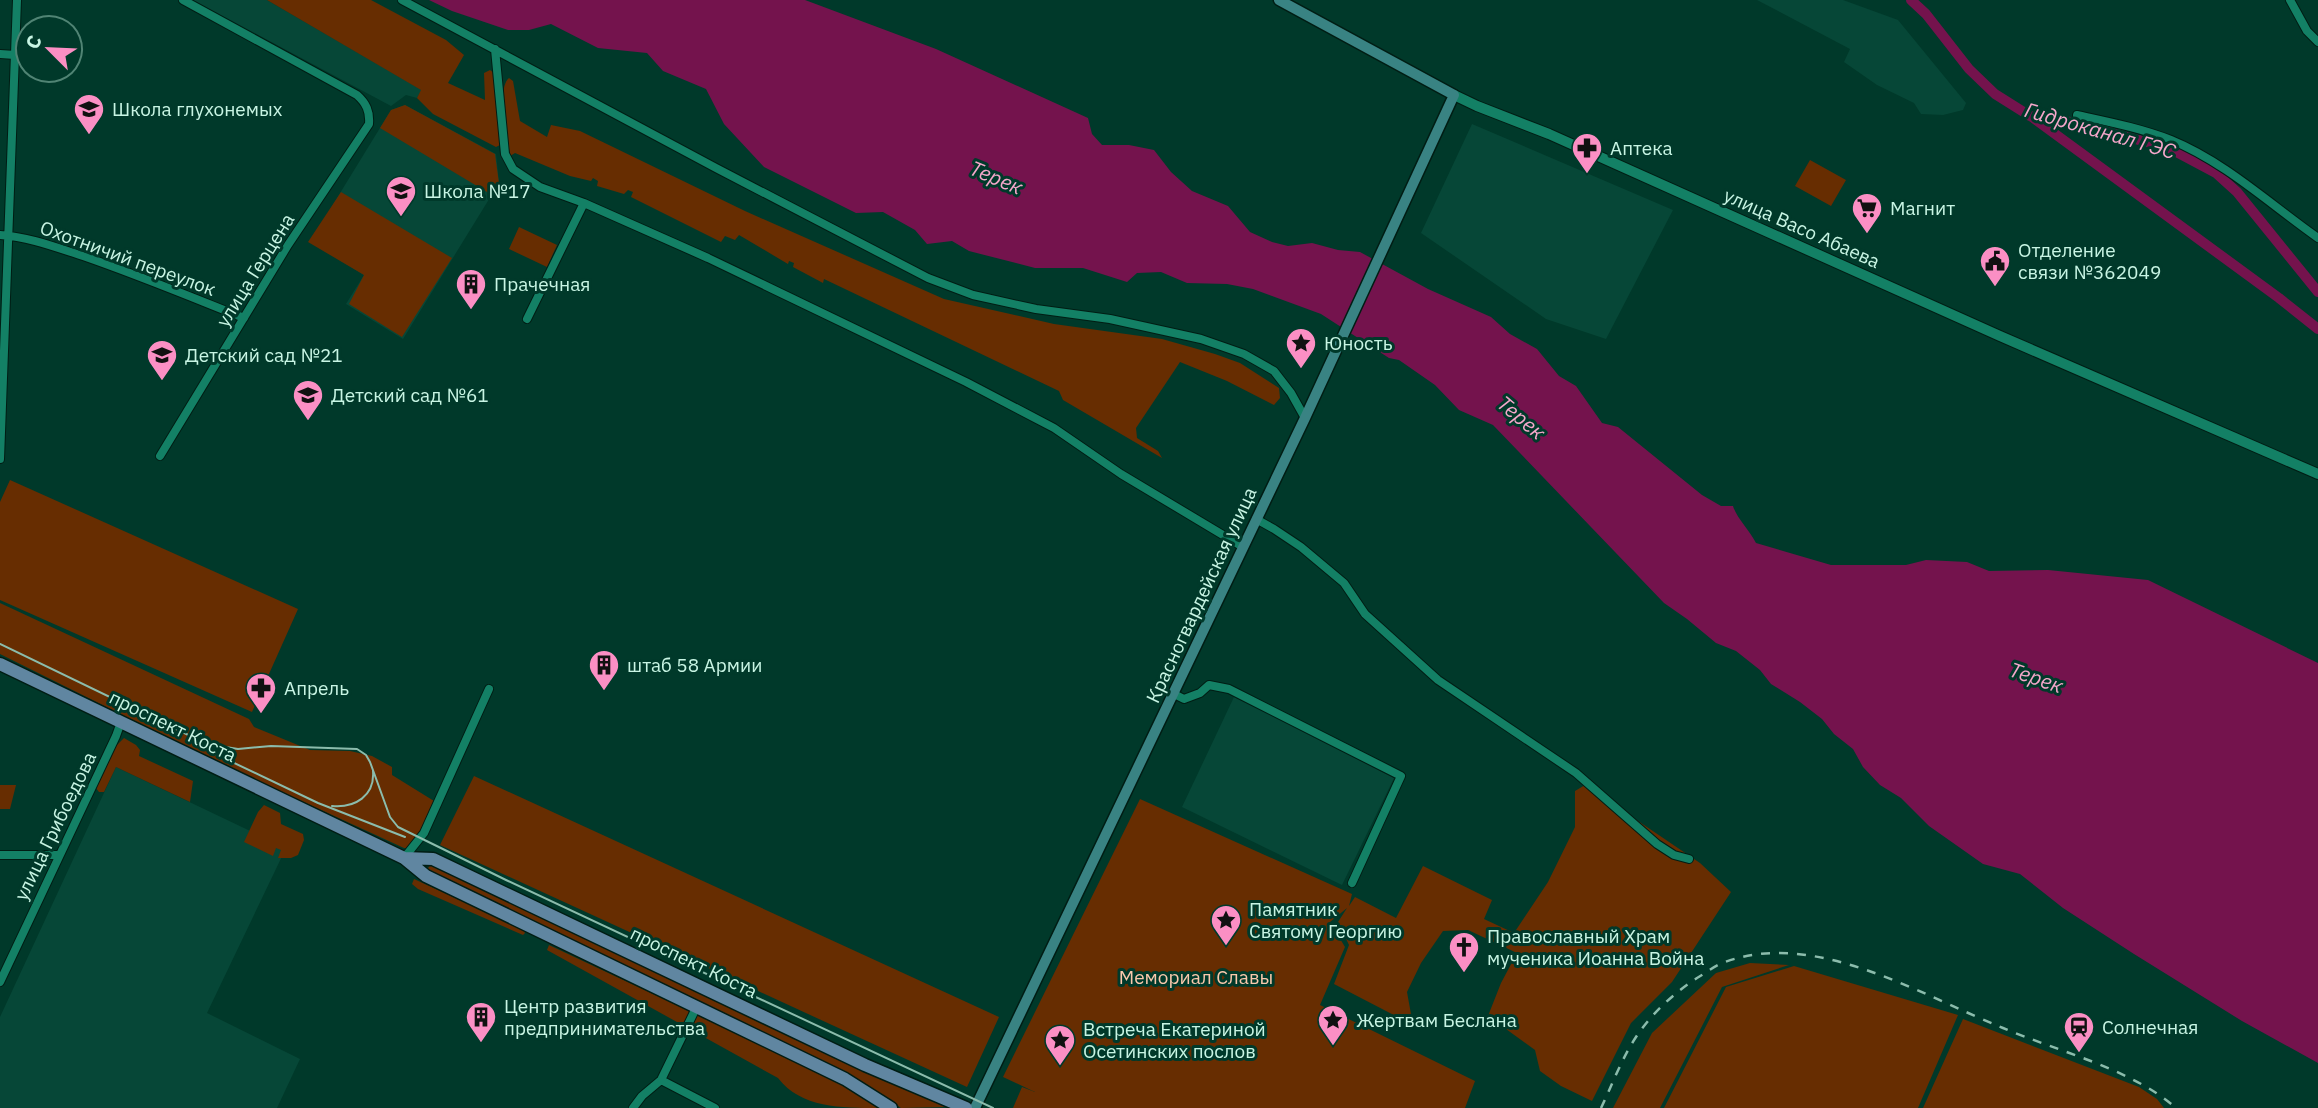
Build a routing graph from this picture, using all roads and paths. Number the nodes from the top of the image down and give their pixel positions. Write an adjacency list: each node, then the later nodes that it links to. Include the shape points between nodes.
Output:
1 (183, 0): 13 (street, улица Герцена, via 357,94 369,114 369,124)
2 (402, 0): 6 (street)
3 (1279, 0): 8 (main road, улица Васо Абаева)
4 (2290, 0): 5 (street)
5 (2318, 42)
6 (495, 49): 10 (street, via 508,163 520,176); 15 (street, via 928,278 973,295 1110,319 1244,354 1274,371)
7 (14, 71): 11 (street)
8 (1454, 95): 15 (main road, Красногвардейская улица); 18 (street, улица Васо Абаева)
9 (2077, 115): 12 (street, via 2172,141 2233,176)
10 (584, 203): 14 (street); 20 (street, via 966,382 1054,428)
11 (4, 235): 13 (street, Охотничий переулок, via 30,238 116,267); 17 (street)
12 (2318, 238)
13 (244, 318): 16 (street, улица Герцена)
14 (527, 319)
15 (1305, 418): 19 (main road, Красногвардейская улица)
16 (160, 456)
17 (0, 459)
18 (2318, 474)
19 (1256, 519): 20 (main road, Красногвардейская улица); 28 (street, via 1301,547 1343,583 1365,614 1438,680 1576,773 1657,844)
20 (1243, 547): 23 (main road, Красногвардейская улица)
21 (0, 664): 24 (main road, проспект Коста)
22 (489, 689): 27 (street, via 424,833)
23 (1174, 694): 29 (street, via 1184,699 1209,685 1229,689 1401,776); 38 (main road, Красногвардейская улица)
24 (121, 722): 26 (street, улица Грибоедова); 27 (main road, проспект Коста)
25 (0, 855): 26 (street)
26 (58, 855): 30 (street, улица Грибоедова)
27 (404, 858): 31 (main road, проспект Коста, via 426,876); 37 (main road, проспект Коста, via 433,859 865,1065)
28 (1689, 859)
29 (1352, 883)
30 (0, 982)
31 (697, 1006): 32 (street); 35 (main road, проспект Коста, via 845,1079)
32 (661, 1080): 33 (street); 34 (street)
33 (633, 1108)
34 (715, 1108)
35 (891, 1108)
36 (958, 1108): 37 (main road, проспект Коста)
37 (966, 1108)
38 (975, 1108)

